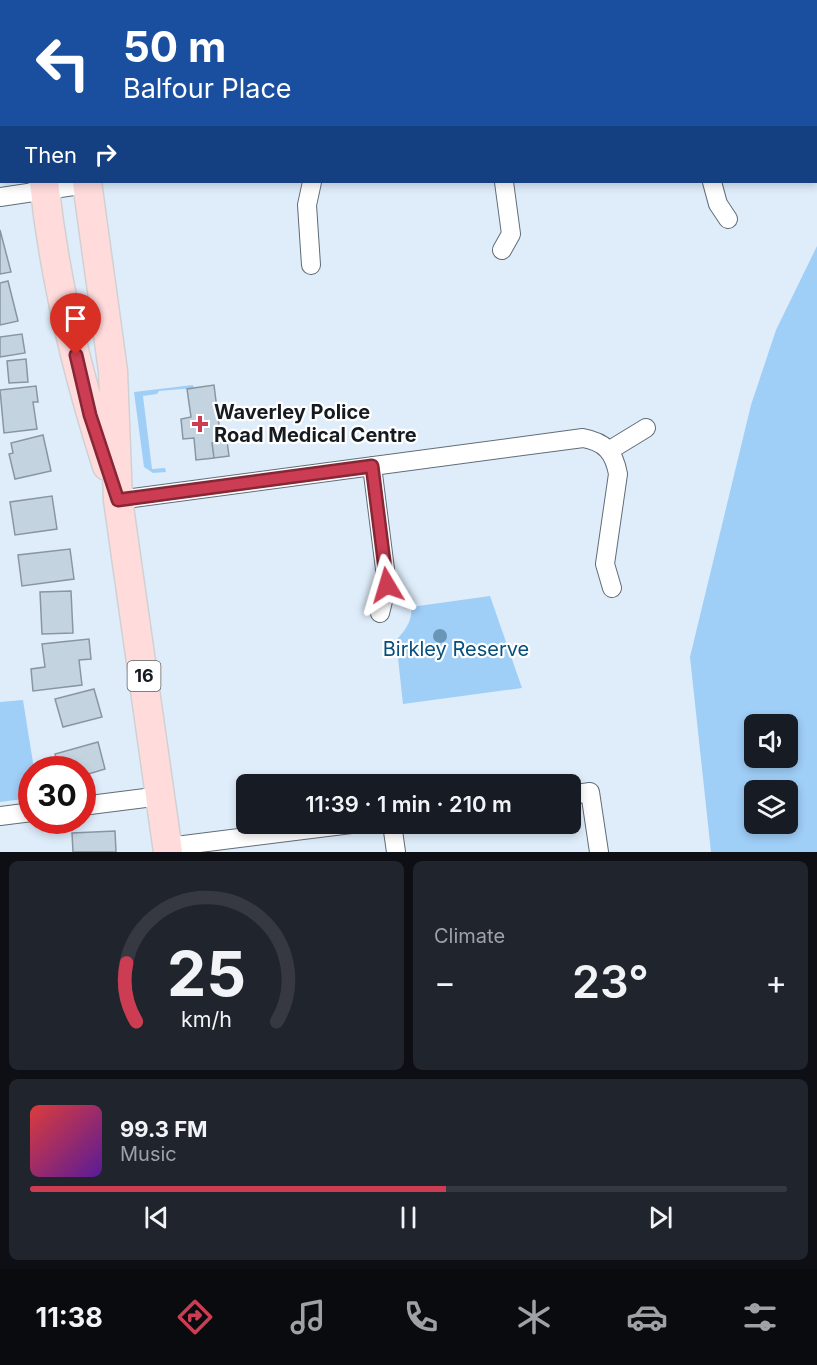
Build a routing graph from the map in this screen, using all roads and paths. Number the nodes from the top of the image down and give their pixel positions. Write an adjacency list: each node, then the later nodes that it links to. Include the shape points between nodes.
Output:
1 (87, 183): 5 (street); 13 (main road, 16, via 113,371)
2 (312, 183): 9 (street, via 307,205)
3 (504, 183): 8 (street, via 511,234)
4 (712, 183): 7 (street, via 718,204)
5 (45, 186): 6 (street); 13 (main road, 16, via 67,315 90,415)
6 (0, 197)
7 (728, 219)
8 (502, 250)
9 (311, 265)
10 (646, 428): 11 (street)
11 (610, 450): 12 (street, via 583,438); 14 (street, via 618,474 605,564)
12 (372, 466): 13 (street); 15 (street, via 387,585)
13 (118, 500): 17 (main road, 16)
14 (612, 588)
15 (380, 613)
16 (581, 793): 25 (street, via 590,792)
17 (161, 796): 18 (street); 23 (main road, 16)
18 (96, 804)
19 (18, 814): 20 (street)
20 (0, 816)
21 (278, 834): 23 (street)
22 (393, 834): 24 (street)
23 (168, 849)
24 (396, 852)
25 (599, 852)

